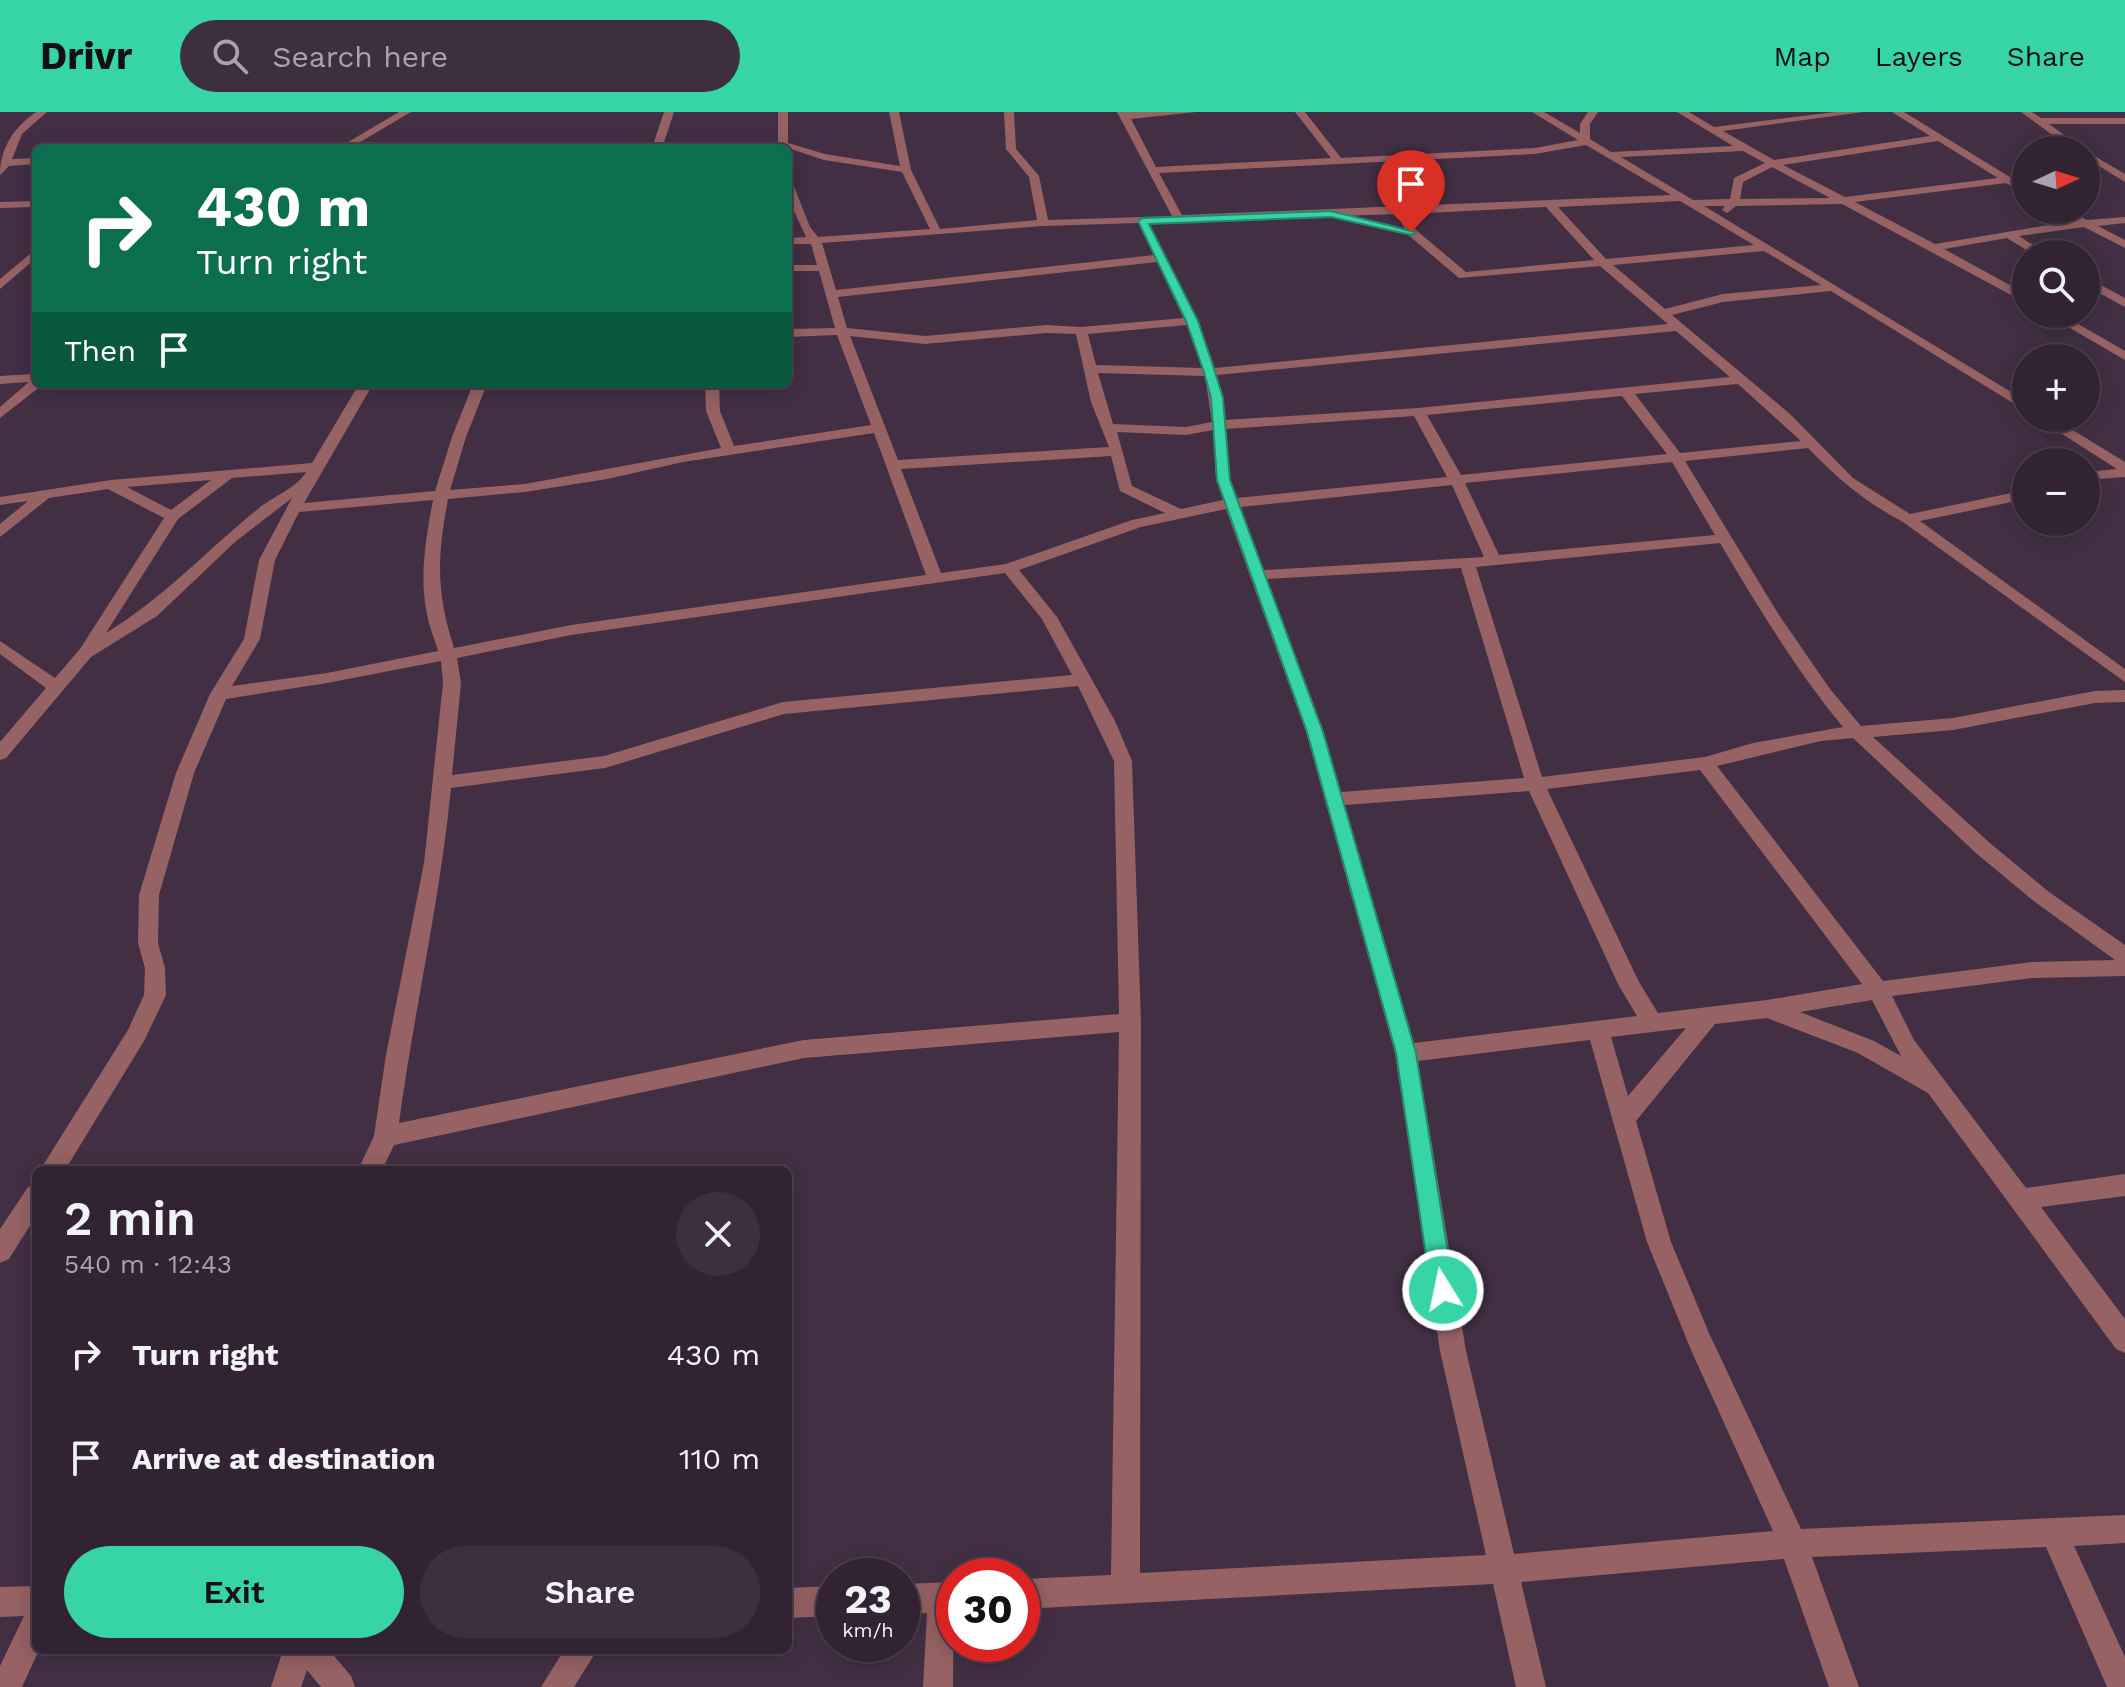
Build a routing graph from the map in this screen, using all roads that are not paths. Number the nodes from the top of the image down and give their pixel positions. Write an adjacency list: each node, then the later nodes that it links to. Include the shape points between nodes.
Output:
1 (42, 112): 24 (street)
2 (406, 112): 26 (street)
3 (669, 112): 27 (street)
4 (783, 112): 28 (street)
5 (894, 112): 38 (street)
6 (1009, 112): 57 (street, via 1011,149 1034,176)
7 (1191, 112): 16 (street)
8 (1300, 112): 33 (street)
9 (1537, 112): 25 (street)
10 (1593, 112): 25 (street, via 1585,124)
11 (1682, 112): 21 (street)
12 (1858, 112): 21 (street)
13 (1897, 112): 23 (street)
14 (2026, 112): 17 (street)
15 (2097, 112): 18 (street)
16 (1123, 115): 39 (street)
17 (2038, 121): 18 (street); 22 (street)
18 (2112, 121): 19 (street); 20 (street)
19 (2125, 121)
20 (2125, 129)
21 (1711, 130): 30 (street)
22 (2060, 136)
23 (1938, 138): 35 (street); 41 (street)
24 (13, 141): 29 (street); 37 (street)
25 (1585, 142): 32 (street); 33 (street, via 1522,152)
26 (350, 144)
27 (658, 144)
28 (782, 144)
29 (0, 148)
30 (1744, 148): 32 (street); 35 (street)
31 (792, 149): 38 (street)
32 (1608, 155): 44 (street)
33 (1338, 160): 39 (street)
34 (32, 162): 37 (street)
35 (1773, 163): 45 (street, via 1738,180); 46 (street)
36 (2100, 163): 40 (street)
37 (2, 166)
38 (906, 170): 62 (street)
39 (1152, 170): 52 (street)
40 (2125, 179)
41 (2007, 180): 42 (street); 46 (street)
42 (2012, 183)
43 (792, 194): 67 (street)
44 (1687, 200): 45 (street); 48 (street); 55 (street)
45 (1735, 200): 46 (street); 55 (street)
46 (1842, 201): 70 (street)
47 (32, 204): 49 (street)
48 (1549, 204): 50 (street); 73 (street)
49 (0, 205)
50 (1401, 211): 51 (street); 63 (street)
51 (1331, 214): 52 (street); 60 (street)
52 (1179, 219): 54 (street)
53 (2125, 220): 56 (street)
54 (1143, 221): 57 (street); 72 (street)
55 (1723, 221): 69 (street)
56 (2100, 222)
57 (1043, 223): 62 (street)
58 (2078, 224): 64 (street)
59 (2086, 224): 68 (street)
60 (1384, 226)
61 (1398, 229): 63 (street)
62 (936, 231): 67 (street)
63 (1411, 232): 73 (street, via 1463,276)
64 (2009, 235): 65 (street); 70 (street)
65 (2017, 240)
66 (792, 241): 67 (street)
67 (816, 242): 75 (street)
68 (2125, 245)
69 (1767, 247): 73 (street); 78 (street)
70 (1936, 247): 80 (street)
71 (32, 255): 77 (street)
72 (1161, 258): 81 (street); 84 (street)
73 (1603, 263): 83 (street)
74 (792, 268): 75 (street)
75 (823, 268): 81 (street)
76 (22, 277): 77 (street)
77 (3, 280)
78 (1833, 287): 83 (street, via 1723,298); 101 (street)
79 (2100, 289): 82 (street)
80 (2012, 291)
81 (831, 294): 87 (street)
82 (2125, 303)
83 (1660, 314): 85 (street)
84 (1192, 321): 88 (street); 92 (street)
85 (1676, 327): 92 (street); 95 (street)
86 (2076, 328): 90 (street)
87 (842, 331): 88 (street, via 925,340 1046,329); 89 (street); 105 (street)
88 (1081, 331): 91 (street)
89 (792, 333)
90 (2125, 356)
91 (1092, 369): 92 (street); 106 (street, via 1098,402)
92 (1210, 372): 104 (street)
93 (0, 380): 94 (street)
94 (32, 380)
95 (1738, 380): 100 (street); 108 (street)
96 (32, 384): 103 (street)
97 (364, 388): 115 (street)
98 (478, 388): 120 (street)
99 (712, 388): 109 (street, via 713,411)
100 (1626, 392): 102 (street); 111 (street)
101 (2012, 398)
102 (1418, 412): 104 (street); 117 (street)
103 (0, 414)
104 (1219, 425): 106 (street, via 1186,431); 123 (street, via 1223,480)
105 (879, 428): 109 (street); 112 (street)
106 (1111, 428): 110 (street)
107 (2065, 432): 113 (street)
108 (1809, 444): 111 (street); 127 (street, via 1857,488)
109 (729, 451): 120 (street, via 525,488)
110 (1117, 451): 112 (street); 125 (street, via 1125,488)
111 (1675, 456): 117 (street); 129 (street)
112 (892, 465): 134 (street)
113 (2125, 471): 114 (street)
114 (2100, 474)
115 (312, 475): 116 (street); 124 (street); 136 (street, via 230,539 151,613)
116 (226, 476): 118 (street); 126 (street)
117 (1457, 481): 123 (street); 130 (street)
118 (111, 484): 119 (street); 126 (street)
119 (45, 494): 122 (street); 128 (street)
120 (443, 494): 124 (street); 137 (street, via 432,563 434,613)
121 (2012, 498): 127 (street)
122 (0, 501)
123 (1232, 503): 125 (street); 133 (street)
124 (292, 508): 141 (street, via 267,560 252,639)
125 (1179, 514): 132 (street, via 1137,523)
126 (172, 516): 136 (street)
127 (1908, 519): 138 (street)
128 (0, 532)
129 (1727, 538): 130 (street); 145 (street, via 1771,615)
130 (1493, 560): 131 (street)
131 (1467, 563): 133 (street); 149 (street)
132 (1009, 568): 134 (street); 139 (street, via 1041,605)
133 (1259, 575): 150 (street)
134 (935, 577): 137 (street)
135 (0, 646): 140 (street)
136 (85, 653): 140 (street)
137 (448, 653): 141 (street); 148 (street, via 452,683)
138 (2125, 677)
139 (1081, 680): 148 (street, via 783,708 605,762); 156 (street, via 1123,761)
140 (55, 686): 143 (street)
141 (219, 694): 163 (street, via 185,773 149,895 155,995)
142 (2125, 696): 145 (street, via 1953,724)
143 (24, 726): 144 (street); 146 (street)
144 (0, 728)
145 (1855, 730): 147 (street); 151 (street, via 1984,849)
146 (0, 754)
147 (1705, 763): 149 (street); 153 (street)
148 (442, 783): 162 (street, via 434,863)
149 (1535, 784): 150 (street); 157 (street, via 1624,975)
150 (1334, 799): 159 (street)
151 (2125, 956)
152 (2125, 968): 153 (street, via 2032,970)
153 (1878, 990): 154 (street); 160 (street, via 1906,1046)
154 (1767, 1009): 155 (street); 160 (street, via 1866,1047)
155 (1709, 1016): 157 (street); 161 (street)
156 (1130, 1022): 162 (street, via 804,1049); 174 (street)
157 (1652, 1023): 158 (street)
158 (1598, 1030): 159 (street); 161 (street)
159 (1406, 1053): 173 (street, via 1453,1351)
160 (1935, 1087): 166 (street)
161 (1624, 1118): 172 (street, via 1659,1242)
162 (386, 1136): 164 (street)
163 (54, 1166)
164 (372, 1166)
165 (2125, 1185): 166 (street)
166 (2021, 1199): 169 (street)
167 (32, 1201): 168 (street)
168 (0, 1251)
169 (2125, 1340)
170 (2125, 1529): 171 (street)
171 (2054, 1533): 172 (street); 192 (street)
172 (1793, 1544): 173 (street); 191 (street)
173 (1503, 1569): 174 (street); 190 (street)
174 (1125, 1590): 175 (street)
175 (1040, 1593)
176 (32, 1601): 177 (street)
177 (0, 1602)
178 (816, 1602): 179 (street)
179 (792, 1603)
180 (32, 1632): 185 (street)
181 (297, 1654): 186 (street)
182 (313, 1654): 187 (street)
183 (579, 1654): 188 (street)
184 (941, 1662): 189 (street)
185 (6, 1687)
186 (286, 1687)
187 (340, 1687)
188 (556, 1687)
189 (938, 1687)
190 (1531, 1687)
191 (1844, 1687)
192 (2123, 1687)

